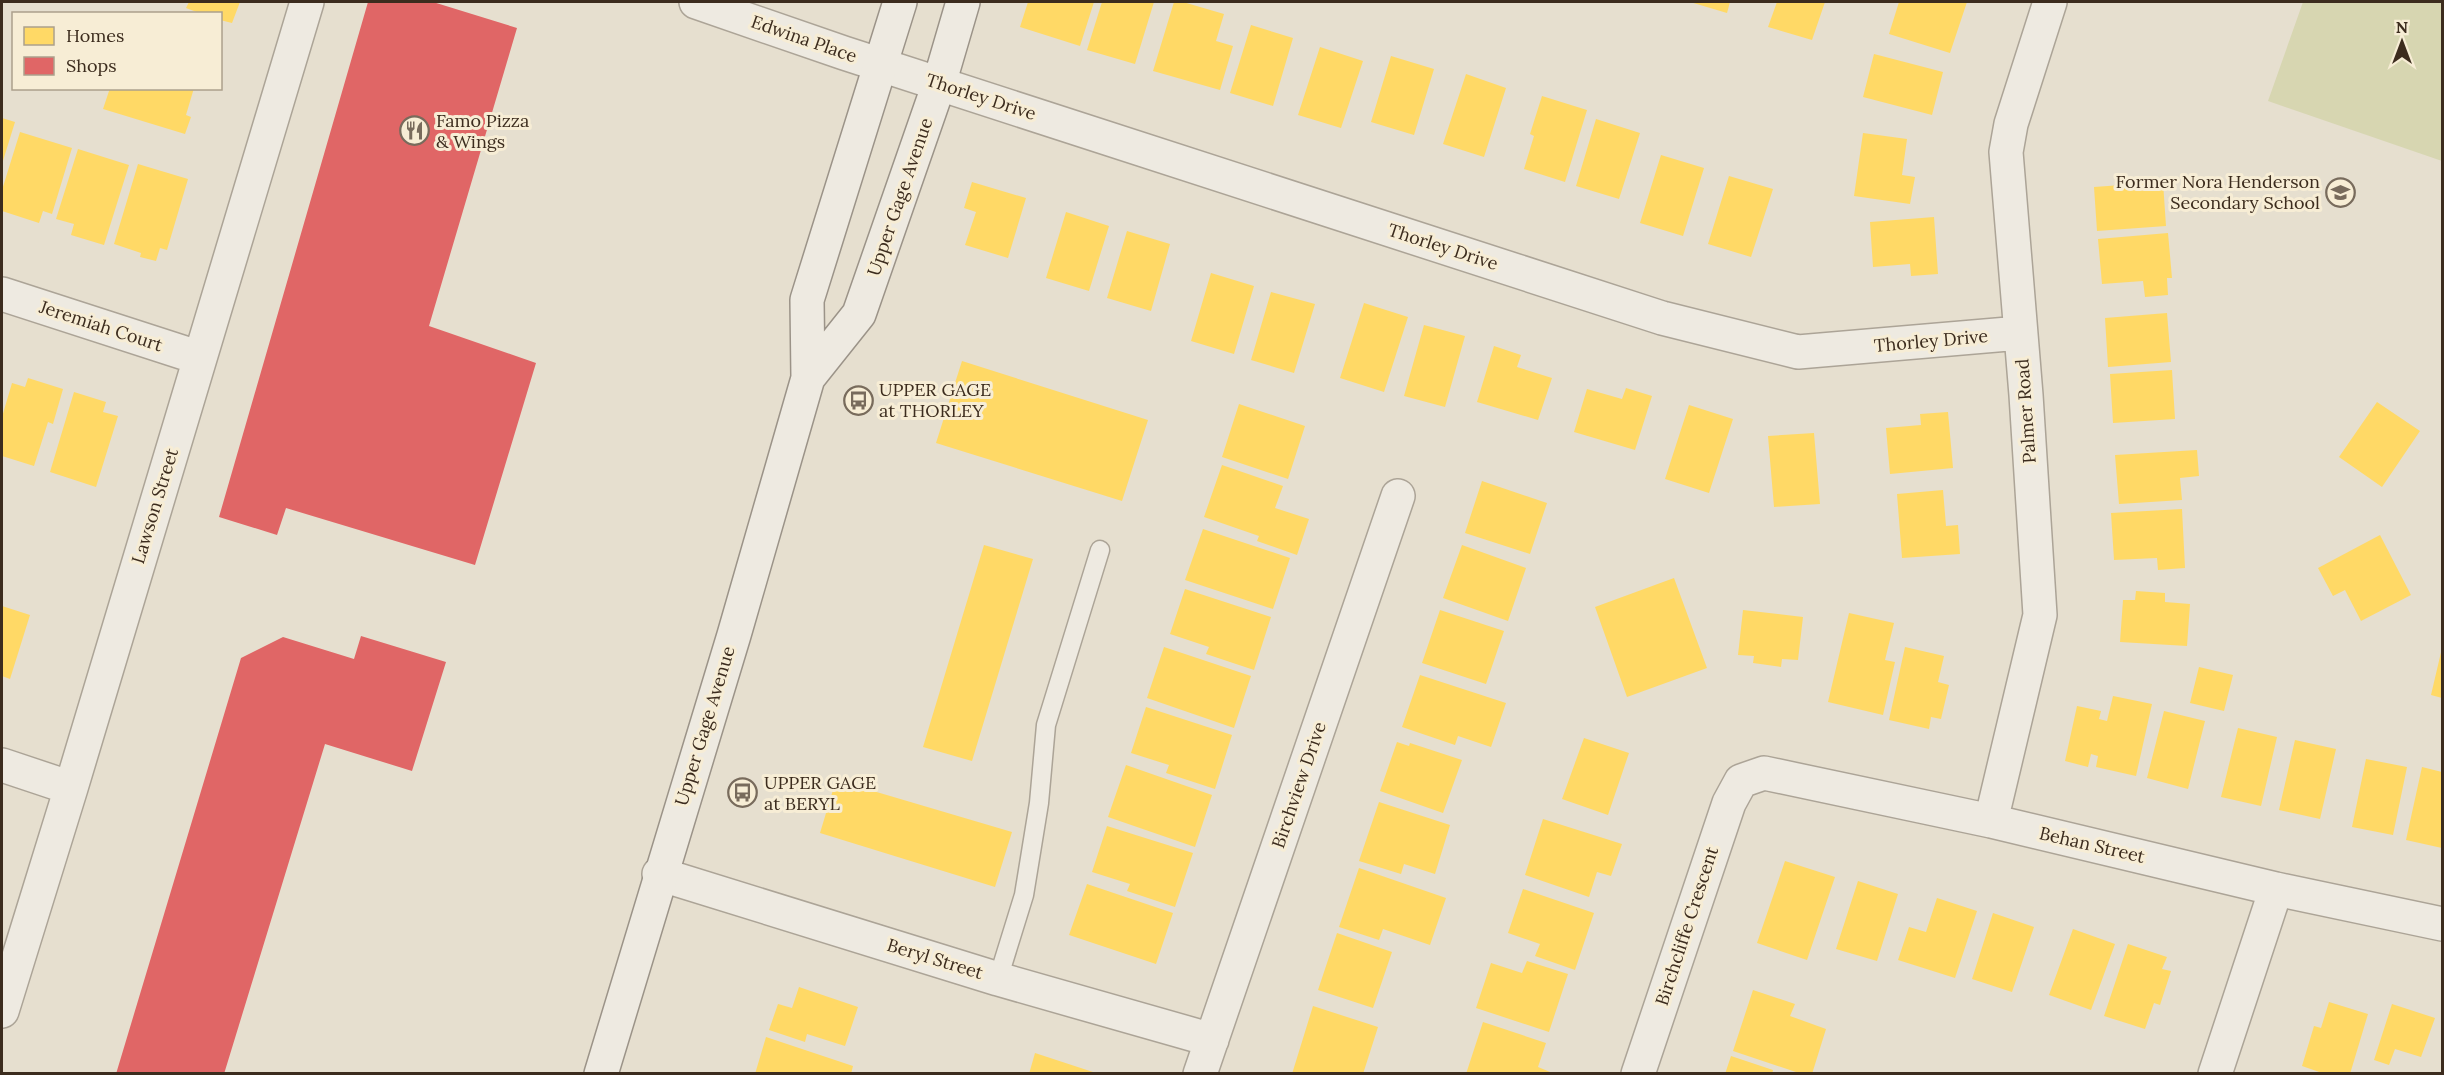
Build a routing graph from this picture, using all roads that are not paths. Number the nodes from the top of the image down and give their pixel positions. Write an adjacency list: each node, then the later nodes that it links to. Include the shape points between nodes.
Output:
1 (307, 2): 10 (street, Lawson Street)
2 (696, 2): 6 (street, Edwina Place)
3 (900, 2): 6 (street, Upper Gage Avenue)
4 (963, 2): 7 (street, Upper Gage Avenue)
5 (2050, 2): 9 (street, Palmer Road, via 2006,152)
6 (879, 64): 7 (street, Thorley Drive); 11 (street, Upper Gage Avenue, via 807,300)
7 (939, 84): 9 (street, Thorley Drive, via 1662,318 1798,352); 11 (street, Upper Gage Avenue, via 859,314)
8 (2, 294): 10 (street, Jeremiah Court)
9 (2020, 333): 17 (street, Palmer Road, via 2040,615)
10 (200, 358): 16 (street, Lawson Street)
11 (808, 378): 18 (street, Upper Gage Avenue, via 734,635)
12 (1398, 496): 23 (street, Birchview Drive)
13 (1100, 550): 21 (lane, via 1046,725 1039,803 1023,895)
14 (2, 765): 16 (street)
15 (1741, 781): 17 (street, Behan Street, via 1764,773); 26 (street, Birchcliffe Crescent, via 1728,803)
16 (71, 788): 22 (street, Lawson Street)
17 (1991, 821): 19 (street, Behan Street)
18 (659, 874): 21 (street, Beryl Street); 24 (street, Upper Gage Avenue)
19 (2276, 889): 20 (street, Behan Street); 27 (street)
20 (2442, 924)
21 (998, 979): 23 (street, Beryl Street)
22 (2, 1011)
23 (1212, 1040): 25 (street, Birchview Drive)
24 (601, 1074)
25 (1200, 1074)
26 (1638, 1074)
27 (2215, 1074)

